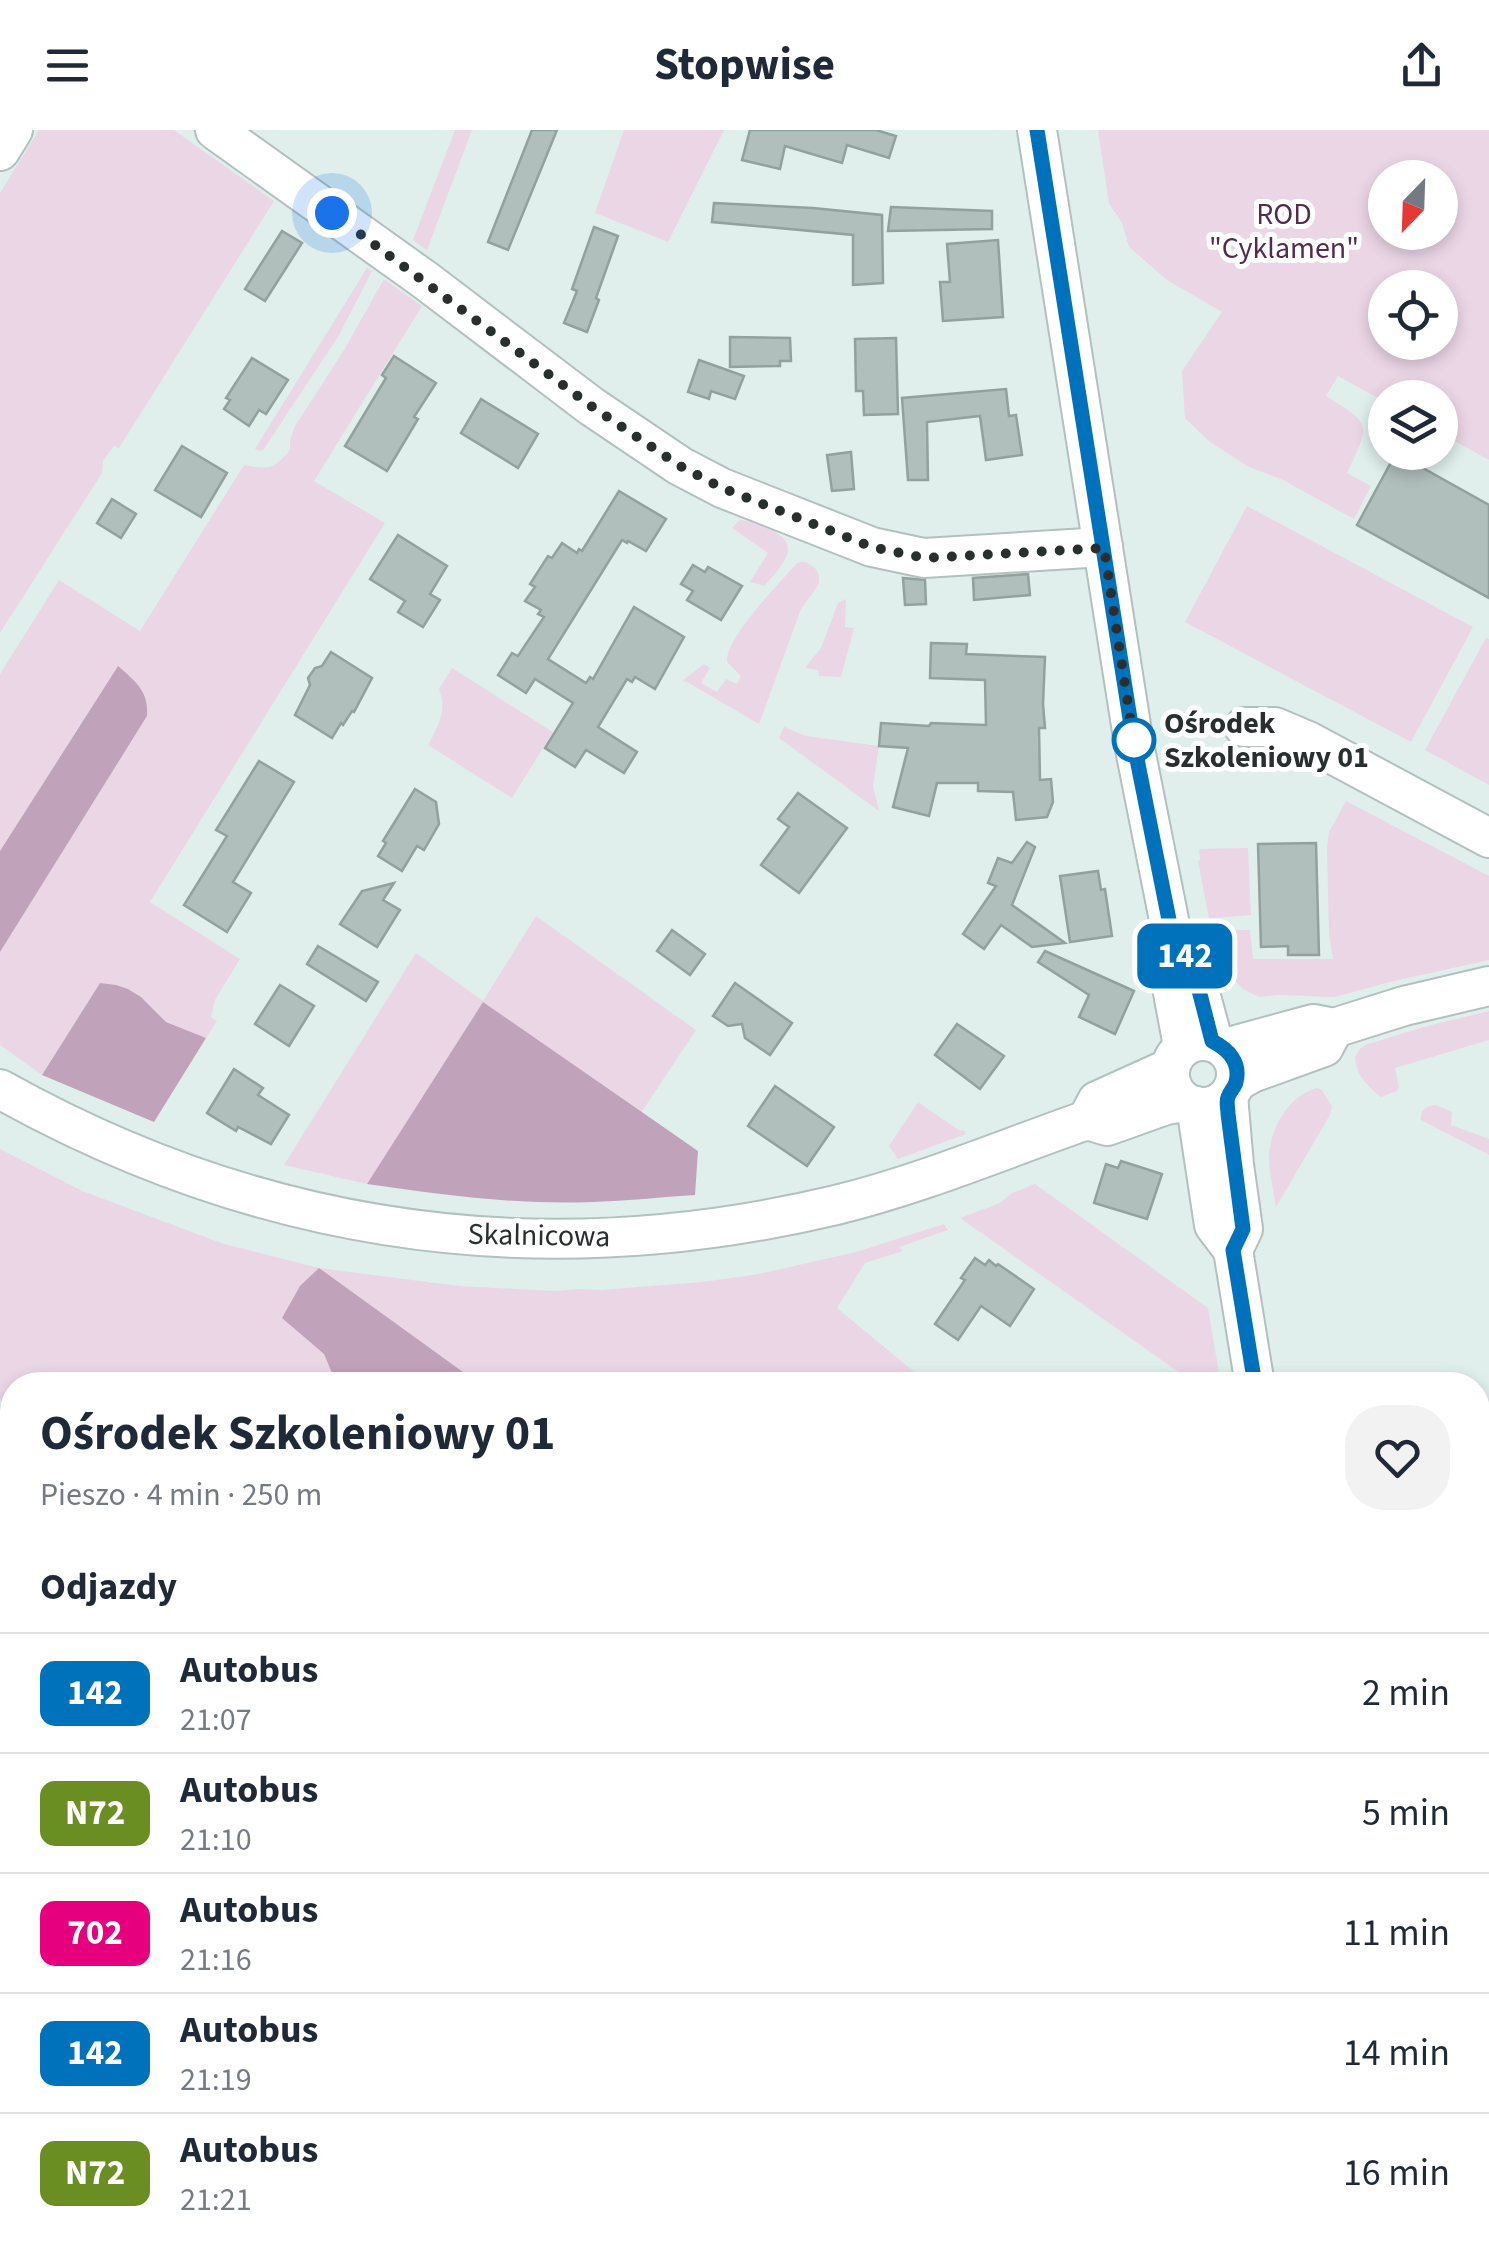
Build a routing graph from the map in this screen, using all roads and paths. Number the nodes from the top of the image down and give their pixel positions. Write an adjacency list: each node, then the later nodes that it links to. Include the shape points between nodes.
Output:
1 (13, 130): 4 (street)
2 (216, 130): 5 (street, via 591,406 722,488 872,547 924,558)
3 (1037, 130): 5 (street)
4 (0, 151)
5 (1104, 548): 9 (street, via 1174,945 1192,963)
6 (1244, 727): 7 (street, via 1275,727 1308,740)
7 (1489, 838)
8 (1489, 986): 9 (street, Skalnicowa, via 1334,1028 1312,1024)
9 (1205, 1074): 10 (street, Skalnicowa, via 1097,1101 1087,1120 838,1204 726,1228 573,1240 382,1226 270,1200 128,1152); 11 (street, via 1214,1225 1233,1250)
10 (0, 1089)
11 (1253, 1372)

